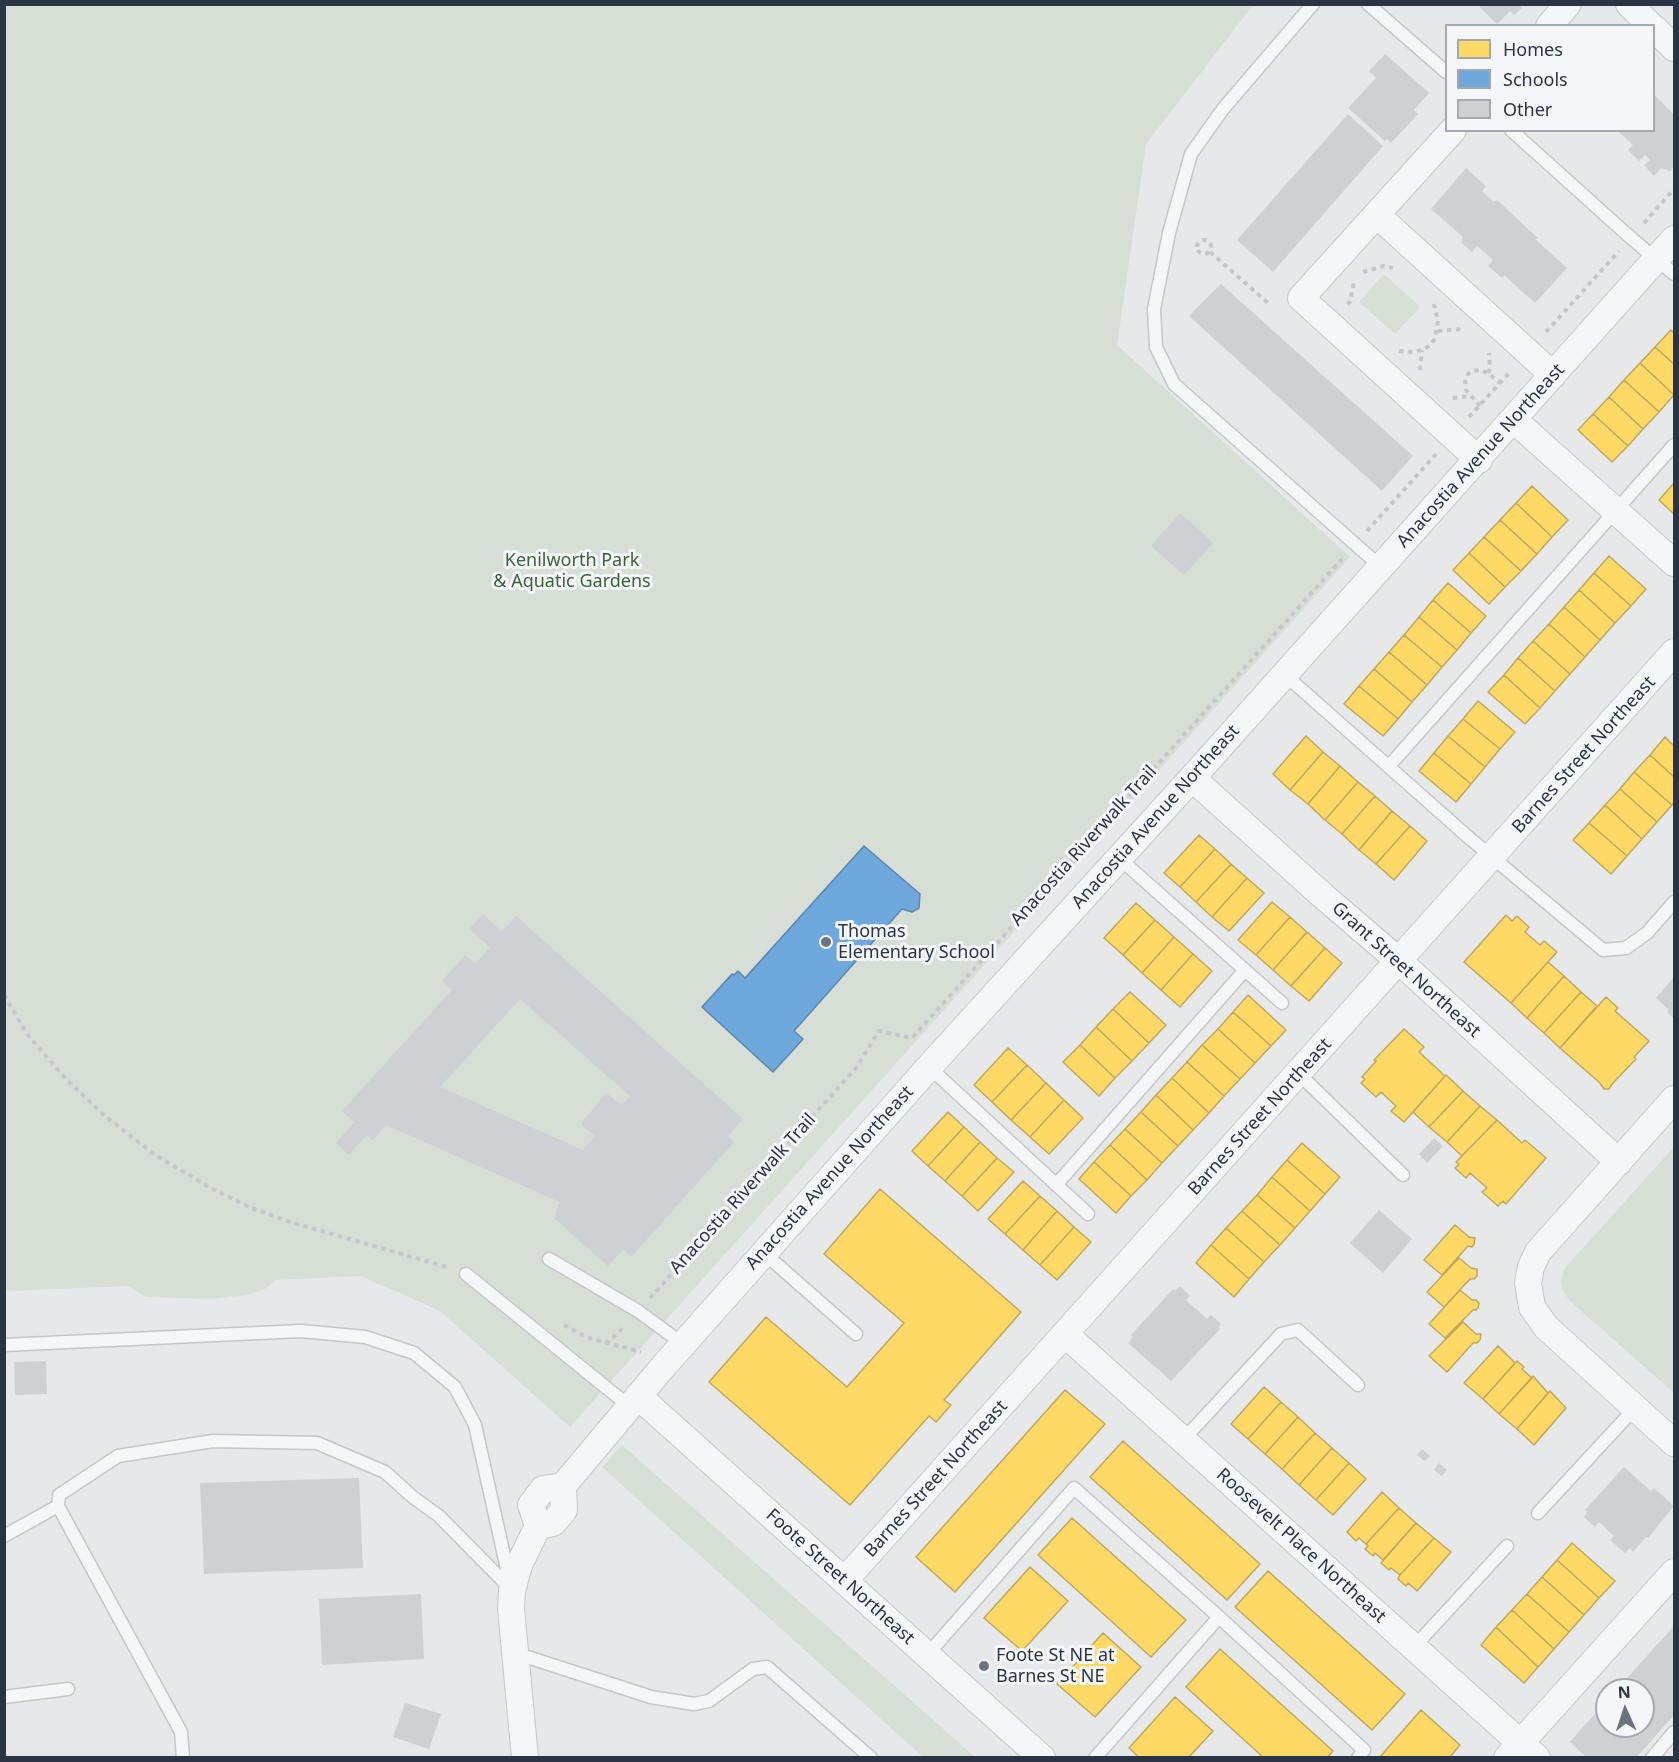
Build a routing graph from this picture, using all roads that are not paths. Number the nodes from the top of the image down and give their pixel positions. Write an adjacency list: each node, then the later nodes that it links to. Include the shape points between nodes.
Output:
1 (1313, 4): 21 (lane, via 1223,109 1191,154 1169,233 1154,309 1156,347 1174,384)
2 (1368, 4): 9 (lane)
3 (1568, 4): 5 (street)
4 (1629, 4): 6 (street)
5 (1551, 24)
6 (1649, 24)
7 (1655, 30): 8 (street)
8 (1674, 48)
9 (1445, 71)
10 (1451, 132): 12 (street)
11 (1513, 132): 14 (lane)
12 (1377, 216): 15 (street); 18 (street, via 1302,298)
13 (1674, 239): 14 (street, Anacostia Avenue Northeast)
14 (1665, 266): 15 (street, Anacostia Avenue Northeast)
15 (1553, 375): 16 (street, Anacostia Avenue Northeast)
16 (1514, 420): 18 (street, Anacostia Avenue Northeast); 19 (street)
17 (1674, 446): 19 (lane)
18 (1479, 460): 21 (street, Anacostia Avenue Northeast)
19 (1615, 510): 20 (street); 24 (lane)
20 (1674, 563)
21 (1381, 567): 23 (street, Anacostia Avenue Northeast)
22 (1674, 652): 27 (street, Barnes Street Northeast)
23 (1284, 674): 24 (lane); 25 (street, Anacostia Avenue Northeast)
24 (1389, 766): 27 (lane)
25 (1192, 778): 26 (street, Anacostia Avenue Northeast); 29 (street, Grant Street Northeast)
26 (1119, 858): 30 (lane); 32 (street, Anacostia Avenue Northeast)
27 (1492, 858): 28 (lane, via 1603,950 1626,948 1647,933); 29 (street, Barnes Street Northeast)
28 (1674, 902)
29 (1399, 961): 33 (street, Barnes Street Northeast); 35 (street, Grant Street Northeast)
30 (1245, 970): 31 (lane); 37 (lane)
31 (1282, 1003)
32 (929, 1067): 37 (lane); 39 (street, Anacostia Avenue Northeast)
33 (1299, 1074): 36 (lane); 43 (street, Barnes Street Northeast)
34 (1674, 1099): 35 (street)
35 (1619, 1162): 48 (street, via 1539,1252 1531,1267 1528,1291 1536,1314 1546,1327)
36 (1403, 1175)
37 (1056, 1185): 38 (lane)
38 (1088, 1214)
39 (764, 1253): 42 (lane); 44 (street, Anacostia Avenue Northeast)
40 (549, 1259): 44 (lane, via 638,1311)
41 (466, 1274): 47 (lane)
42 (856, 1334)
43 (1065, 1334): 49 (street, Roosevelt Place Northeast); 56 (street, Barnes Street Northeast)
44 (683, 1344): 47 (street, Anacostia Avenue Northeast)
45 (4, 1346): 57 (lane, via 301,1331 365,1337 414,1353 455,1387 475,1425)
46 (1358, 1385): 49 (lane, via 1298,1330 1281,1334)
47 (634, 1401): 56 (street, Foote Street Northeast); 57 (street, Anacostia Avenue Northeast, via 563,1486 564,1510 554,1523 538,1526 519,1565)
48 (1635, 1407): 50 (street); 52 (lane)
49 (1183, 1440): 59 (street, Roosevelt Place Northeast)
50 (1674, 1443)
51 (58, 1506): 53 (lane); 57 (lane, via 59,1495 118,1456 213,1441 317,1443 385,1472 439,1516); 66 (lane, via 181,1732)
52 (1538, 1513)
53 (4, 1536)
54 (1507, 1546): 59 (lane)
55 (1674, 1572): 65 (street)
56 (844, 1581): 61 (street, Foote Street Northeast)
57 (512, 1591): 60 (street)
58 (1219, 1617): 61 (lane, via 1074,1488); 70 (lane); 71 (lane, via 1364,1750)
59 (1414, 1647): 65 (street, Roosevelt Place Northeast)
60 (515, 1653): 67 (street); 68 (lane, via 651,1697 694,1704 709,1701 753,1669 767,1667)
61 (927, 1655): 69 (street, Foote Street Northeast)
62 (69, 1689): 63 (lane)
63 (4, 1697)
64 (1674, 1732): 72 (lane)
65 (1522, 1753)
66 (183, 1758)
67 (525, 1758)
68 (871, 1758)
69 (1042, 1758)
70 (1095, 1758)
71 (1358, 1758)
72 (1652, 1758)

